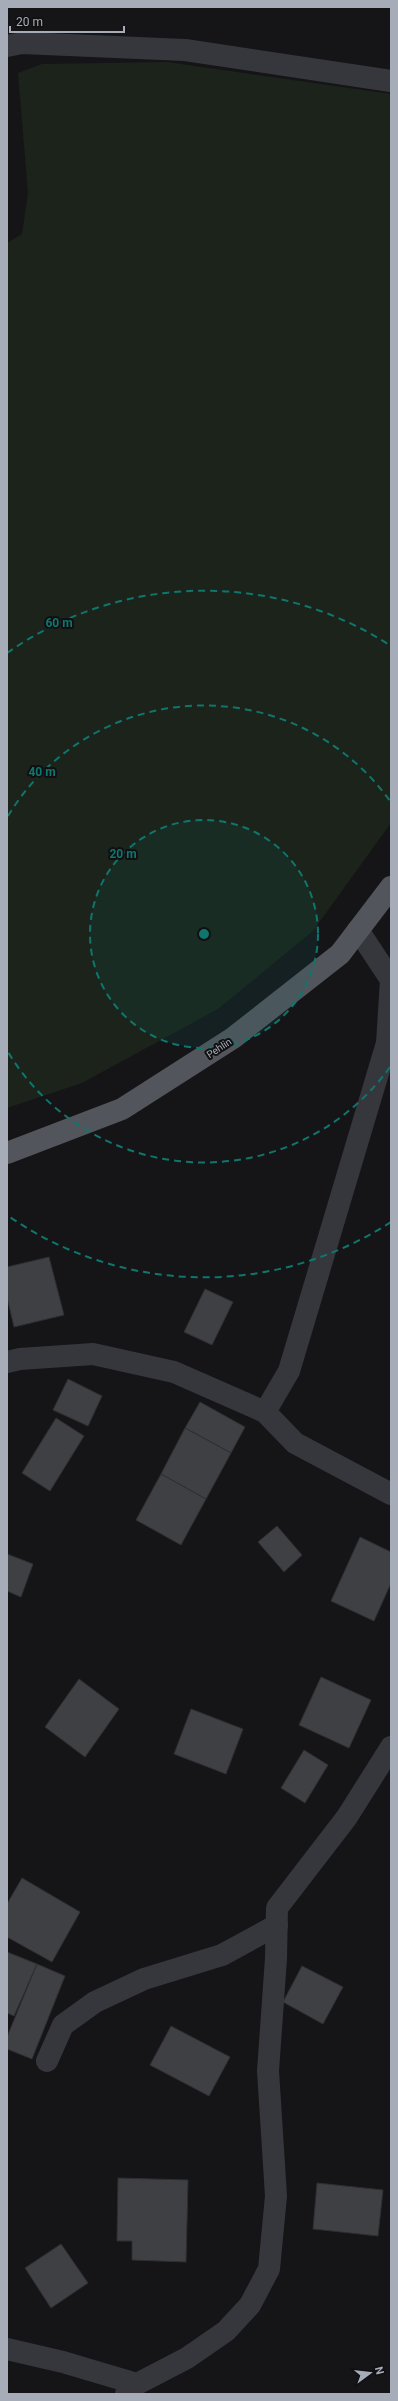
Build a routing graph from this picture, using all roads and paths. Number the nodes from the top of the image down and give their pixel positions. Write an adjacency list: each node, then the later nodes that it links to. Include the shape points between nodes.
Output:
1 (7, 46): 2 (street, via 22,43 185,50)
2 (391, 81)
3 (391, 887): 4 (main road, Pehlin)
4 (358, 930): 5 (main road, Pehlin, via 340,954 233,1038 122,1109); 7 (street, via 391,980 387,1043 289,1371)
5 (7, 1153)
6 (7, 1362): 7 (street, via 93,1354 174,1372)
7 (265, 1412): 8 (street, via 295,1443)
8 (391, 1494)
9 (391, 1747): 10 (street, via 347,1817 277,1908)
10 (277, 1925): 11 (street, via 222,1955 144,1979 95,2002 63,2025); 13 (street, via 268,2072 276,2196 269,2269 250,2305 226,2331 187,2358)
11 (47, 2061)
12 (7, 2349): 13 (street, via 63,2362)
13 (131, 2389)

